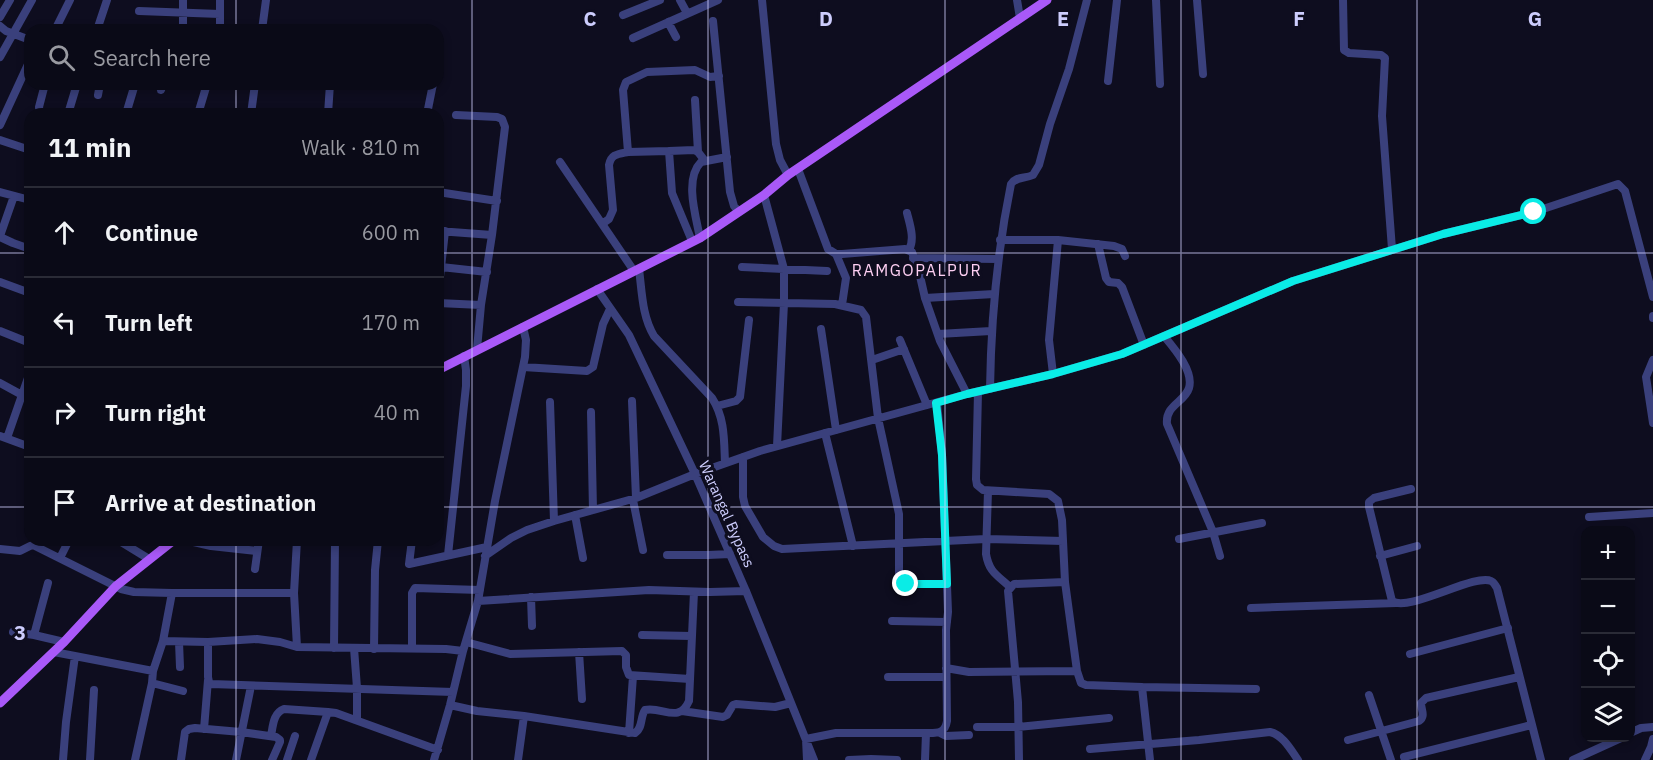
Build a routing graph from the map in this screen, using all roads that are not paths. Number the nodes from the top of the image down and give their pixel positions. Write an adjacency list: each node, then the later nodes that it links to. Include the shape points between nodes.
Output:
1 (10, 0): 24 (street)
2 (32, 0): 34 (street)
3 (70, 0): 28 (street)
4 (107, 0): 29 (street)
5 (183, 0): 20 (street)
6 (220, 0): 22 (street)
7 (266, 0): 32 (street)
8 (660, 0): 23 (street)
9 (680, 0): 21 (street)
10 (718, 0): 21 (street)
11 (762, 0): 72 (street, via 776,144)
12 (1017, 0): 25 (street)
13 (1047, 0): 25 (main road)
14 (1087, 0): 86 (street, via 1039,165 1033,175 1011,184)
15 (1117, 0): 42 (street)
16 (1156, 0): 43 (street)
17 (1197, 0): 40 (street)
18 (1343, 0): 90 (street, via 1344,50 1385,58 1383,124)
19 (139, 10): 20 (street)
20 (183, 12): 22 (street); 30 (street)
21 (687, 13): 27 (street)
22 (220, 14): 31 (street)
23 (623, 15)
24 (0, 17)
25 (1020, 18): 71 (main road)
26 (713, 21): 41 (street)
27 (668, 22): 36 (street); 37 (street)
28 (58, 24)
29 (99, 24)
30 (183, 24)
31 (219, 24)
32 (263, 24)
33 (0, 26): 34 (street)
34 (14, 33): 35 (street); 38 (street)
35 (24, 37)
36 (676, 37)
37 (633, 38)
38 (0, 57)
39 (24, 73): 62 (street)
40 (1203, 74)
41 (719, 76): 66 (street, via 710,77 695,69 648,72 626,82 623,90); 68 (street)
42 (1108, 81)
43 (1160, 84)
44 (43, 90): 54 (street)
45 (75, 90): 55 (street)
46 (99, 90): 52 (street)
47 (133, 90): 56 (street)
48 (205, 90): 57 (street)
49 (254, 90): 58 (street)
50 (330, 90): 59 (street)
51 (432, 90): 60 (street)
52 (98, 96)
53 (695, 100): 67 (street)
54 (39, 108)
55 (70, 108)
56 (128, 108)
57 (200, 108)
58 (252, 108)
59 (328, 108)
60 (429, 108)
61 (456, 115): 78 (street, via 497,117 504,123)
62 (0, 125)
63 (0, 140): 64 (street)
64 (24, 146)
65 (669, 151): 66 (street); 67 (street); 85 (street, via 672,193)
66 (627, 152): 81 (street, via 610,159 613,210)
67 (698, 152): 70 (street)
68 (727, 157): 70 (street); 79 (street, via 732,198)
69 (560, 162): 81 (street)
70 (705, 162): 85 (street, via 695,170 692,194)
71 (798, 169): 72 (main road); 92 (street, via 828,249)
72 (788, 175): 75 (main road)
73 (0, 192): 76 (street)
74 (444, 193): 78 (street)
75 (764, 195): 79 (main road); 98 (street)
76 (14, 196): 77 (street); 84 (street)
77 (24, 198)
78 (496, 201): 83 (street)
79 (738, 212): 85 (main road)
80 (907, 213): 91 (street, via 912,239)
81 (602, 224): 99 (street)
82 (444, 231): 83 (street)
83 (492, 235): 101 (street)
84 (0, 236): 89 (street)
85 (696, 240): 99 (main road)
86 (1000, 240): 87 (street); 95 (street)
87 (1058, 240): 88 (street); 131 (street, via 1049,340)
88 (1098, 244): 93 (street, via 1119,248); 123 (street, via 1106,278 1122,286)
89 (24, 247)
90 (1392, 249): 106 (street, via 1534,212 1618,184 1625,190); 120 (street, via 1293,281)
91 (909, 250): 92 (street); 94 (street)
92 (836, 254): 112 (street, via 846,278)
93 (1125, 256)
94 (913, 258): 95 (street); 107 (street)
95 (998, 259): 105 (street)
96 (444, 267): 101 (street)
97 (742, 267): 98 (street)
98 (784, 269): 100 (street); 110 (street)
99 (636, 270): 103 (main road); 142 (street, via 654,336)
100 (827, 271)
101 (487, 272): 111 (street)
102 (0, 282): 104 (street)
103 (597, 289): 113 (street, Warangal Bypass); 115 (main road)
104 (24, 291)
105 (994, 294): 107 (street); 118 (street)
106 (1653, 297)
107 (924, 298): 119 (street)
108 (738, 302): 110 (street)
109 (444, 303): 111 (street)
110 (784, 303): 112 (street); 150 (street)
111 (481, 305): 125 (street)
112 (842, 305): 127 (street, via 864,313)
113 (610, 309): 130 (street, via 591,370); 153 (street, Warangal Bypass, via 640,355)
114 (749, 320): 142 (street, via 740,397)
115 (523, 327): 125 (main road); 130 (street)
116 (821, 330): 146 (street)
117 (0, 331): 122 (street)
118 (991, 331): 119 (street); 134 (street)
119 (938, 334): 136 (street)
120 (1164, 336): 123 (street); 163 (street, via 1180,355 1190,379 1189,388 1168,412 1167,424)
121 (900, 340): 124 (street)
122 (24, 341)
123 (1143, 345): 131 (street)
124 (904, 349): 127 (street); 141 (street)
125 (477, 350): 126 (main road)
126 (464, 356): 129 (main road); 187 (street, via 466,386)
127 (872, 360): 144 (street)
128 (1653, 360): 145 (street, via 1646,377)
129 (444, 367)
130 (523, 367): 182 (street)
131 (1053, 374): 134 (street)
132 (0, 383): 137 (street)
133 (24, 389): 137 (street)
134 (990, 389): 135 (street)
135 (978, 392): 136 (street); 155 (street, via 976,478 980,489)
136 (967, 394): 140 (street)
137 (22, 395): 148 (street)
138 (632, 401): 156 (street)
139 (550, 402): 161 (street)
140 (936, 403): 141 (street); 166 (street, via 942,455)
141 (927, 405): 144 (street)
142 (717, 406): 152 (street)
143 (591, 412): 157 (street)
144 (878, 417): 146 (street); 168 (street, via 898,505)
145 (1653, 423)
146 (836, 430): 147 (street)
147 (825, 434): 150 (street); 180 (street)
148 (4, 437): 149 (street)
149 (24, 445)
150 (777, 446): 151 (street)
151 (743, 457): 152 (street); 180 (street, via 742,497 768,542 782,549)
152 (725, 463): 153 (street)
153 (695, 474): 156 (street); 186 (street, Warangal Bypass)
154 (1411, 489): 191 (street, via 1369,502)
155 (988, 490): 164 (street); 167 (street, via 1054,497 1059,504)
156 (635, 499): 157 (street); 184 (street)
157 (593, 510): 159 (street)
158 (1653, 513): 160 (street)
159 (575, 515): 161 (street); 193 (street)
160 (1588, 517)
161 (554, 521): 189 (street, via 511,538)
162 (1262, 523): 163 (street)
163 (1213, 532): 165 (street); 190 (street)
164 (986, 539): 166 (street); 167 (street); 200 (street, via 990,569)
165 (1179, 539)
166 (944, 542): 168 (street); 198 (street)
167 (1063, 542): 196 (street)
168 (900, 544): 180 (street); 198 (street, via 901,582)
169 (30, 546): 183 (street, via 20,551)
170 (35, 546): 192 (street)
171 (66, 546): 192 (street)
172 (128, 546): 194 (street)
173 (166, 546): 194 (main road)
174 (218, 546): 185 (street)
175 (258, 546): 185 (street)
176 (297, 546): 204 (street)
177 (335, 546): 224 (street)
178 (377, 546): 227 (street)
179 (411, 546): 187 (street, via 409,564)
180 (853, 546)
181 (1417, 546): 191 (street)
182 (487, 547): 187 (street); 189 (street)
183 (0, 549)
184 (643, 550)
185 (257, 551): 195 (street)
186 (730, 554): 188 (street); 202 (street, Warangal Bypass)
187 (448, 555)
188 (668, 555)
189 (485, 556): 201 (street)
190 (1220, 556)
191 (1380, 556): 208 (street)
192 (60, 558): 199 (street)
193 (583, 558)
194 (149, 559): 199 (main road)
195 (255, 569)
196 (1065, 582): 200 (street); 235 (street)
197 (48, 583): 215 (street)
198 (947, 584): 211 (street)
199 (116, 585): 205 (street, via 121,590); 219 (main road)
200 (1010, 587): 236 (street)
201 (480, 590): 207 (street); 226 (street, via 415,588)
202 (746, 591): 203 (street); 254 (street, Warangal Bypass)
203 (694, 592): 206 (street, via 649,590); 217 (street)
204 (294, 593): 205 (street); 223 (street)
205 (172, 594): 218 (street)
206 (531, 597): 207 (street); 212 (street)
207 (478, 601): 222 (street)
208 (1395, 603): 209 (street); 213 (street, via 1492,581)
209 (1251, 608)
210 (892, 621): 211 (street)
211 (947, 622): 237 (street)
212 (532, 626)
213 (1508, 628): 231 (street); 241 (street)
214 (13, 632): 215 (street)
215 (34, 635): 219 (street)
216 (642, 635): 217 (street)
217 (692, 636): 242 (street)
218 (163, 641): 220 (street); 234 (street)
219 (64, 642): 229 (main road)
220 (179, 642): 221 (street); 233 (street)
221 (208, 642): 223 (street, via 267,640); 239 (street)
222 (466, 642): 228 (street); 230 (street, via 510,654)
223 (297, 647): 224 (street)
224 (334, 648): 225 (street)
225 (354, 648): 227 (street); 246 (street)
226 (412, 648): 227 (street); 228 (street)
227 (374, 649)
228 (463, 651): 250 (street)
229 (54, 652): 232 (street); 253 (main road)
230 (579, 652): 238 (street, via 622,651 627,672); 252 (street)
231 (1410, 654)
232 (75, 656): 234 (street); 283 (street)
233 (180, 667)
234 (153, 671): 243 (street)
235 (1077, 671): 236 (street); 245 (street, via 1081,683 1086,685)
236 (1015, 672): 237 (street); 263 (street)
237 (946, 673): 240 (street); 271 (street, via 946,725)
238 (633, 676): 242 (street); 269 (street)
239 (208, 677): 244 (street, via 211,684); 265 (street)
240 (888, 677)
241 (1519, 677): 261 (street); 266 (street, via 1426,698 1421,703 1422,719)
242 (690, 679): 256 (street, via 689,700)
243 (152, 683): 249 (street); 285 (street)
244 (251, 686): 246 (street); 268 (street)
245 (1142, 687): 247 (street); 279 (street)
246 (357, 688): 250 (street); 260 (street)
247 (1256, 689)
248 (94, 690): 284 (street)
249 (183, 691)
250 (453, 692): 255 (street)
251 (1369, 695): 266 (street)
252 (582, 699)
253 (0, 703)
254 (791, 703): 256 (street, via 775,707 736,704 723,717); 275 (street, Warangal Bypass)
255 (450, 705): 258 (street); 281 (street)
256 (682, 711): 269 (street, via 649,708 642,714 638,731)
257 (328, 712): 260 (street); 273 (street, via 280,710); 290 (street)
258 (524, 716): 269 (street); 292 (street)
259 (1109, 718): 263 (street)
260 (357, 720): 281 (street)
261 (1531, 725): 282 (street); 302 (street)
262 (977, 727): 263 (street)
263 (1018, 727): 298 (street)
264 (1653, 727): 267 (street)
265 (204, 729): 268 (street); 286 (street, via 185,732)
266 (1381, 731): 277 (street); 301 (street)
267 (1635, 731)
268 (241, 732): 273 (street); 287 (street)
269 (629, 733)
270 (926, 733): 271 (street); 275 (street, via 836,734); 297 (street)
271 (940, 733): 272 (street)
272 (969, 735)
273 (271, 736): 288 (street, via 280,740)
274 (295, 736): 289 (street)
275 (806, 739): 293 (street); 294 (street, Warangal Bypass)
276 (1653, 739): 304 (street)
277 (1348, 740)
278 (1612, 742): 303 (street)
279 (1148, 745): 280 (street); 299 (street); 300 (street, via 1270,732 1282,739)
280 (1090, 749)
281 (438, 750): 291 (street)
282 (1404, 757)
283 (63, 760)
284 (90, 760)
285 (135, 760)
286 (181, 760)
287 (236, 760)
288 (272, 760)
289 (287, 760)
290 (311, 760)
291 (434, 760)
292 (518, 760)
293 (807, 760)
294 (814, 760)
295 (849, 760): 296 (street)
296 (897, 760)
297 (925, 760)
298 (1019, 760)
299 (1150, 760)
300 (1298, 760)
301 (1391, 760)
302 (1541, 760)
303 (1573, 760)
304 (1645, 760)

